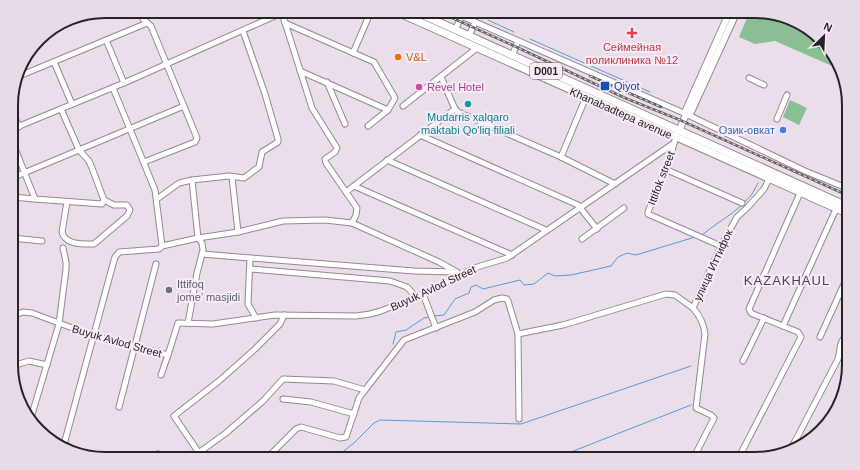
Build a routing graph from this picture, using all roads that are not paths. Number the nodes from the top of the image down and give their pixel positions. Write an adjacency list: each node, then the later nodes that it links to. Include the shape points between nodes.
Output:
1 (143, 18): 11 (street)
2 (270, 18): 13 (street)
3 (285, 18): 12 (street)
4 (368, 18): 19 (street)
5 (411, 18): 18 (highway, Khanabadtepa avenue / D001)
6 (429, 18): 14 (highway, Khanabadtepa avenue / D001)
7 (461, 18): 14 (street)
8 (469, 18): 10 (street)
9 (730, 18): 40 (main road)
10 (475, 22): 15 (street); 17 (street)
11 (147, 23): 16 (street); 22 (street, via 151,26)
12 (285, 23): 19 (street); 23 (street)
13 (243, 30): 22 (street); 56 (street, via 278,139 276,144 262,152 259,167 244,178)
14 (455, 30): 15 (highway, Khanabadtepa avenue / D001)
15 (469, 36): 20 (highway, Khanabadtepa avenue / D001)
16 (106, 40): 21 (street); 29 (street)
17 (518, 41): 20 (street); 40 (street)
18 (478, 48): 24 (highway, Khanabadtepa avenue / D001); 26 (street)
19 (353, 53): 39 (street, via 374,62 395,98)
20 (512, 56): 24 (highway, Khanabadtepa avenue / D001)
21 (54, 62): 25 (street); 34 (street)
22 (167, 64): 29 (street); 35 (street)
23 (300, 71): 28 (street); 62 (street, via 312,108 336,148 326,159 326,163)
24 (542, 73): 33 (highway, Khanabadtepa avenue / D001); 47 (highway, Khanabadtepa avenue / D001)
25 (24, 74)
26 (441, 77): 36 (street); 38 (street)
27 (748, 78): 30 (street)
28 (327, 82): 39 (street); 42 (street)
29 (124, 83): 31 (street)
30 (764, 85)
31 (113, 88): 34 (street); 45 (street)
32 (787, 95): 41 (street)
33 (586, 97): 47 (highway, Khanabadtepa avenue / D001); 50 (street)
34 (72, 104): 37 (street)
35 (184, 106): 45 (street); 52 (street, via 196,141)
36 (403, 106)
37 (61, 109): 43 (street); 48 (street)
38 (455, 109): 46 (street); 50 (street)
39 (388, 110): 44 (street)
40 (686, 114): 47 (main road); 61 (street)
41 (777, 118)
42 (345, 124)
43 (19, 126)
44 (368, 126)
45 (130, 129): 48 (street); 52 (street)
46 (420, 135): 51 (street); 71 (street)
47 (676, 137): 53 (street, Ittifok street); 57 (highway, Khanabadtepa avenue / D001); 59 (street, Buyuk Avlod Street); 70 (highway, Khanabadtepa avenue / D001)
48 (79, 150): 54 (street); 67 (street, via 89,161)
49 (18, 156): 54 (street)
50 (561, 157): 59 (street)
51 (387, 160): 60 (street); 77 (street)
52 (144, 162): 66 (street, via 156,190)
53 (665, 169): 69 (street); 84 (street, Ittifok street, via 648,212)
54 (24, 172): 55 (street); 65 (street)
55 (18, 175)
56 (232, 177): 58 (street); 78 (street)
57 (769, 179): 63 (highway, Khanabadtepa avenue / D001); 84 (street, улица Иттифок, via 737,217)
58 (192, 180): 66 (street, via 179,183); 79 (street)
59 (615, 184): 71 (street, Buyuk Avlod Street)
60 (354, 186): 62 (street); 87 (street)
61 (842, 186)
62 (346, 192): 75 (street, via 357,208)
63 (800, 193): 73 (highway, Khanabadtepa avenue / D001); 99 (street, via 750,307 751,313)
64 (18, 198): 65 (street)
65 (35, 199): 68 (street)
66 (157, 199): 83 (street)
67 (104, 200): 68 (street, via 103,204); 68 (street, via 127,205 130,210 127,216 94,244 73,242 64,237 62,232)
68 (67, 202)
69 (742, 202)
70 (842, 204)
71 (581, 208): 76 (street); 77 (street, Buyuk Avlod Street)
72 (624, 208): 76 (street)
73 (836, 209): 74 (highway, Khanabadtepa avenue / D001); 102 (street)
74 (842, 211)
75 (352, 223): 78 (street, via 325,220 283,221); 91 (street)
76 (597, 228): 81 (street)
77 (546, 230): 87 (street, Buyuk Avlod Street)
78 (238, 232): 79 (street)
79 (198, 238): 83 (street); 86 (street, via 202,243)
80 (18, 239): 82 (street)
81 (582, 239)
82 (42, 241)
83 (162, 246): 105 (street, via 159,250 119,252)
84 (721, 246): 95 (street, улица Иттифок)
85 (63, 248): 101 (street, via 66,269)
86 (202, 254): 88 (street); 100 (street)
87 (512, 255): 91 (street, Buyuk Avlod Street)
88 (250, 258): 90 (street); 91 (street)
89 (156, 264): 108 (street)
90 (250, 268): 94 (street, via 390,281 407,287); 98 (street, via 248,304)
91 (460, 273): 93 (street, Buyuk Avlod Street)
92 (842, 288): 106 (street)
93 (423, 294): 94 (street, Buyuk Avlod Street); 103 (street)
94 (416, 297): 97 (street, Buyuk Avlod Street, via 363,316)
95 (693, 308): 104 (street, via 675,294 666,294 563,325); 125 (street, улица Иттифок, via 704,326 705,334 696,408 711,414 714,418)
96 (18, 314): 101 (street, Buyuk Avlod Street, via 29,312)
97 (284, 315): 98 (street, Buyuk Avlod Street); 122 (street, via 280,324 255,349 174,416)
98 (256, 318): 100 (street, Buyuk Avlod Street, via 213,324)
99 (764, 318): 102 (street); 110 (street)
100 (188, 323): 109 (street, Buyuk Avlod Street, via 178,323)
101 (59, 324): 105 (street, Buyuk Avlod Street); 112 (street)
102 (783, 326): 126 (street, via 798,332 800,339)
103 (436, 328): 104 (street, via 475,312 494,300 505,298); 114 (street, via 404,340)
104 (518, 334): 119 (street)
105 (94, 336): 108 (street, Buyuk Avlod Street); 120 (street)
106 (820, 337)
107 (842, 339): 121 (street, via 838,360)
108 (134, 347): 109 (street, Buyuk Avlod Street); 116 (street)
109 (168, 355): 113 (street)
110 (743, 361)
111 (18, 364): 112 (street, via 29,360)
112 (47, 365): 117 (street)
113 (162, 375)
114 (365, 390): 118 (street, via 359,398); 123 (street, via 334,381 283,378 263,401)
115 (283, 399): 118 (street, via 311,402)
116 (119, 407)
117 (33, 412)
118 (354, 414): 124 (street, via 346,437 340,438 304,427 298,428)
119 (519, 419)
120 (65, 442)
121 (794, 443)
122 (198, 452)
123 (200, 452)
124 (273, 452)
125 (697, 452)
126 (742, 452)

